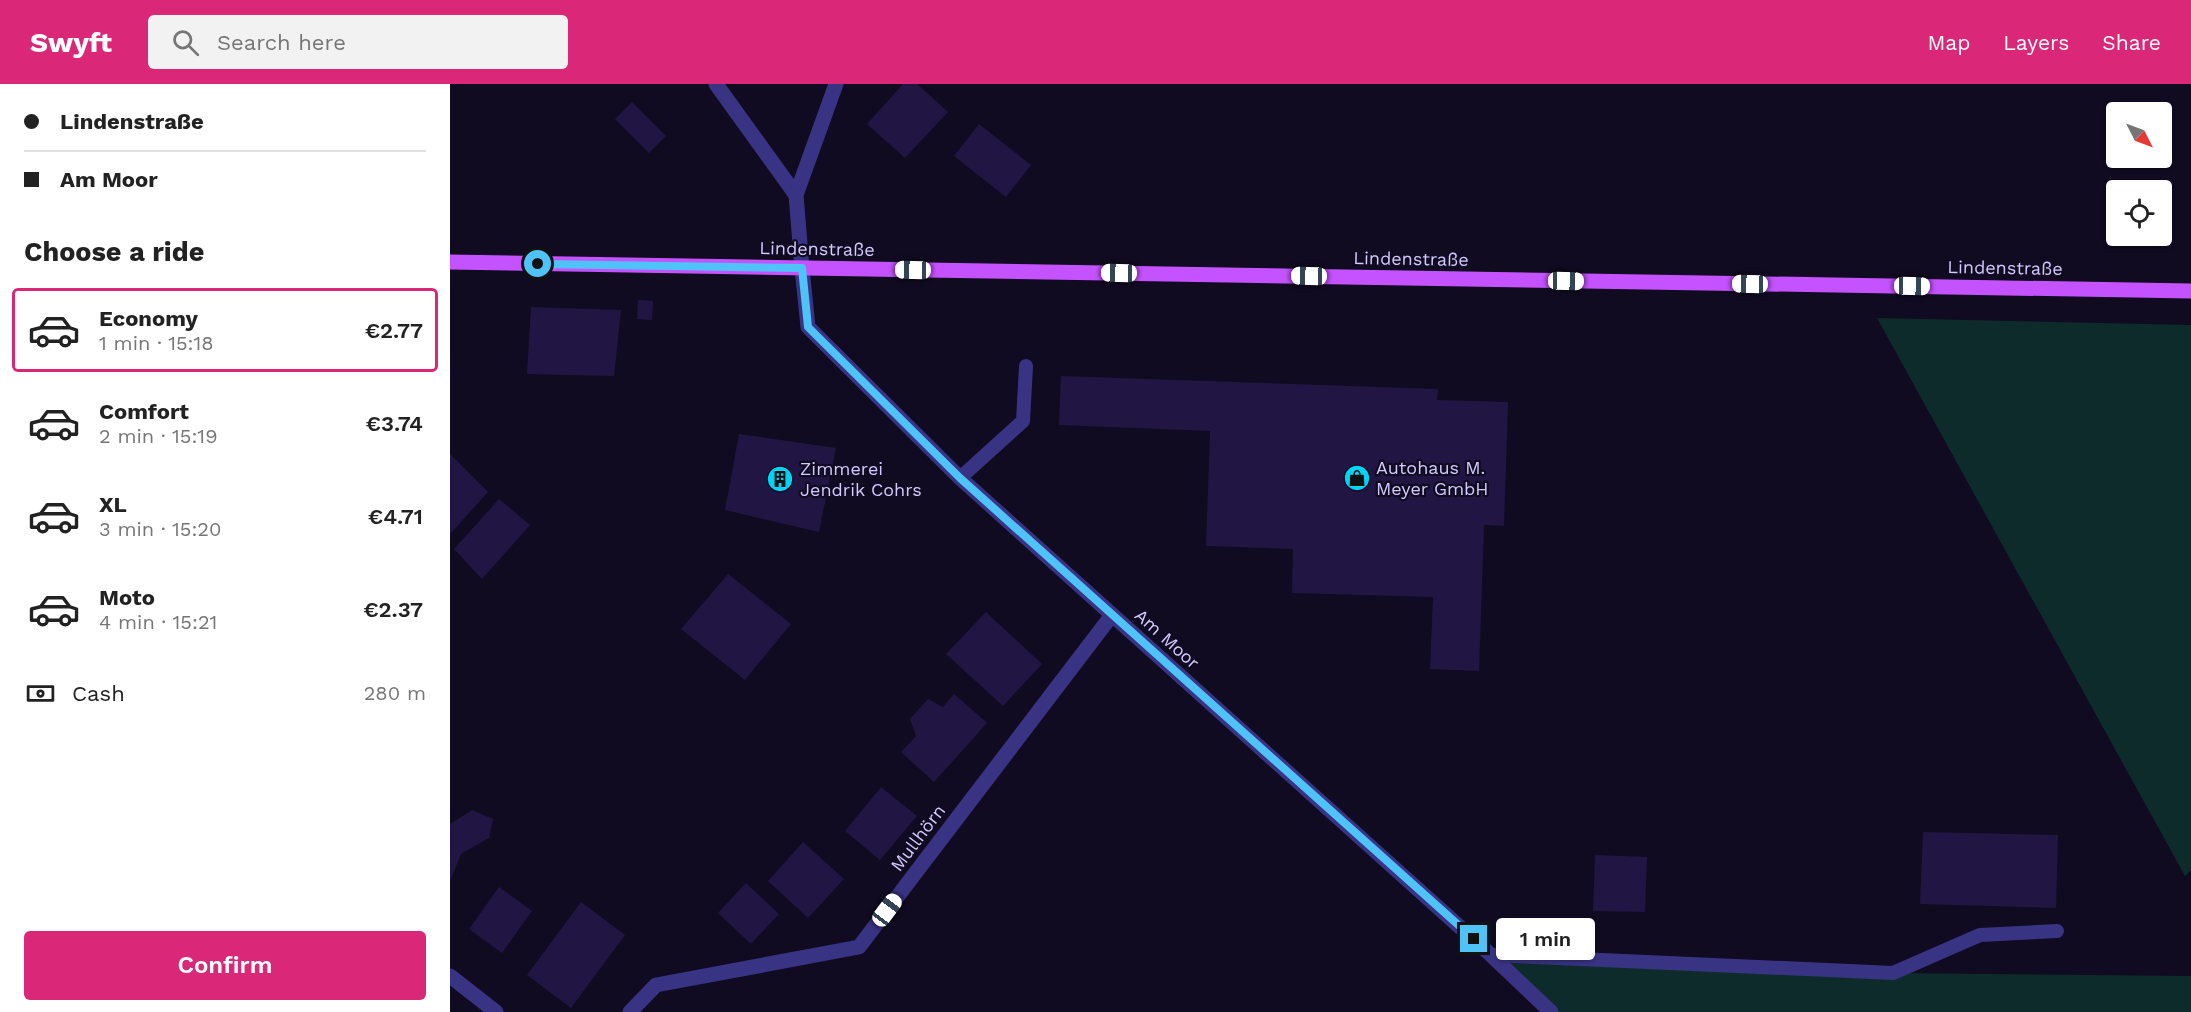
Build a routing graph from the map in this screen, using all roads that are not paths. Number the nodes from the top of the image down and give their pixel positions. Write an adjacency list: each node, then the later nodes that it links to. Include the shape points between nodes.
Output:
1 (716, 84): 3 (street)
2 (836, 84): 3 (street)
3 (796, 195): 5 (street, Am Moor)
4 (450, 262): 5 (main road, Lindenstraße)
5 (802, 268): 6 (main road, Lindenstraße); 8 (street, Am Moor, via 808,327)
6 (2191, 291)
7 (1026, 366): 8 (lane, via 1023,421)
8 (960, 478): 9 (street, Am Moor)
9 (1112, 615): 11 (street, Am Moor); 14 (street, Mullhörn, via 859,947 656,985)
10 (2058, 931): 11 (lane, via 1980,935 1893,973)
11 (1491, 955): 15 (street, Am Moor)
12 (450, 976): 13 (street)
13 (496, 1012)
14 (630, 1012)
15 (1551, 1012)

